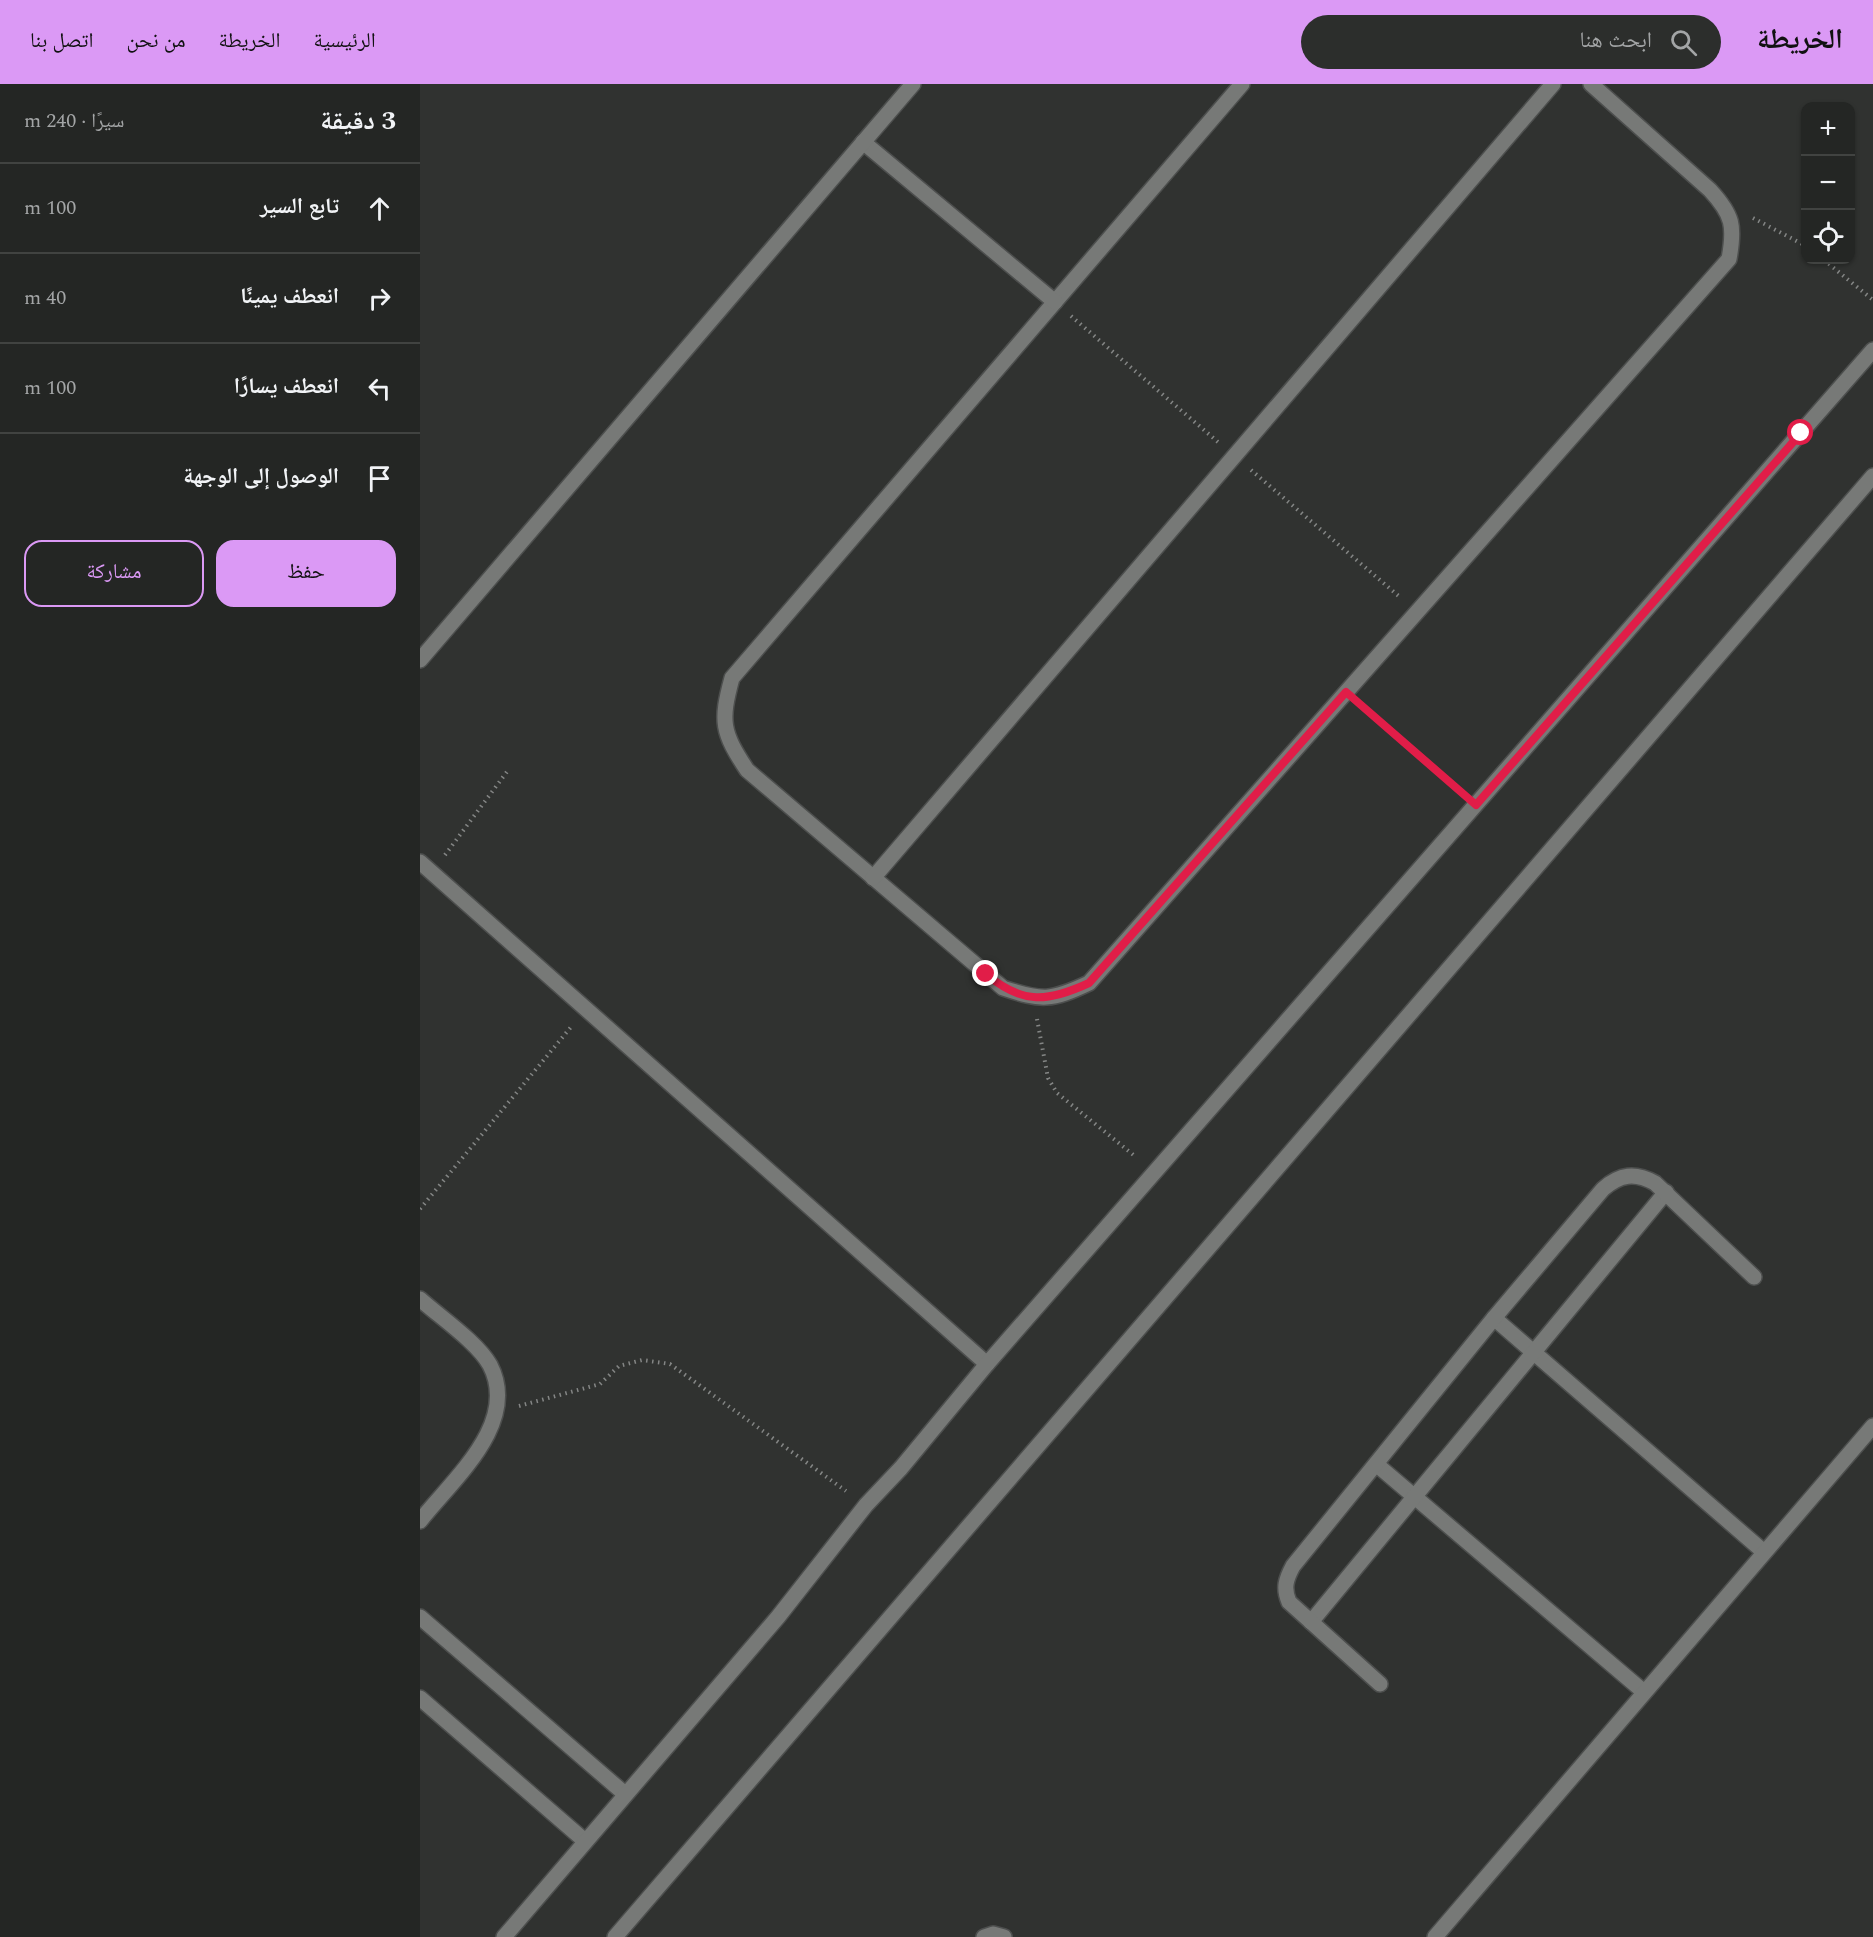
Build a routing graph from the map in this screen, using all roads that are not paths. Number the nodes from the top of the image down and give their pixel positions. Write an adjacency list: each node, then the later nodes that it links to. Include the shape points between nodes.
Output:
1 (914, 84): 5 (street)
2 (1242, 84): 6 (street)
3 (1553, 84): 11 (street)
4 (1591, 84): 11 (street, via 1727,208 1734,233 1729,259 1089,983 1060,996 1033,998 1003,988)
5 (863, 142): 6 (street); 9 (street)
6 (1055, 302): 11 (street, via 732,678 723,710 729,742 747,770)
7 (1873, 350): 17 (street)
8 (1873, 476): 31 (street)
9 (420, 660)
10 (426, 867): 17 (street)
11 (873, 878)
12 (1666, 1192): 13 (street); 15 (street, via 1643,1176 1617,1178 1603,1189); 16 (street)
13 (1754, 1277)
14 (420, 1299): 21 (street, via 473,1345 489,1364 498,1387 498,1412 489,1435)
15 (1494, 1317): 16 (street); 19 (street)
16 (1533, 1352): 20 (street); 22 (street)
17 (987, 1364): 28 (street, via 866,1505 778,1617)
18 (1873, 1426): 22 (street)
19 (1376, 1464): 20 (street); 24 (street, via 1286,1578 1289,1602)
20 (1415, 1497): 24 (street); 26 (street)
21 (420, 1521)
22 (1764, 1552): 26 (street)
23 (420, 1617): 28 (street)
24 (1311, 1622): 25 (street)
25 (1380, 1684)
26 (1644, 1692): 34 (street)
27 (420, 1698): 29 (street)
28 (625, 1794): 29 (street)
29 (585, 1841): 30 (street)
30 (504, 1937)
31 (615, 1937)
32 (984, 1937): 33 (street)
33 (1004, 1937)
34 (1435, 1937)

